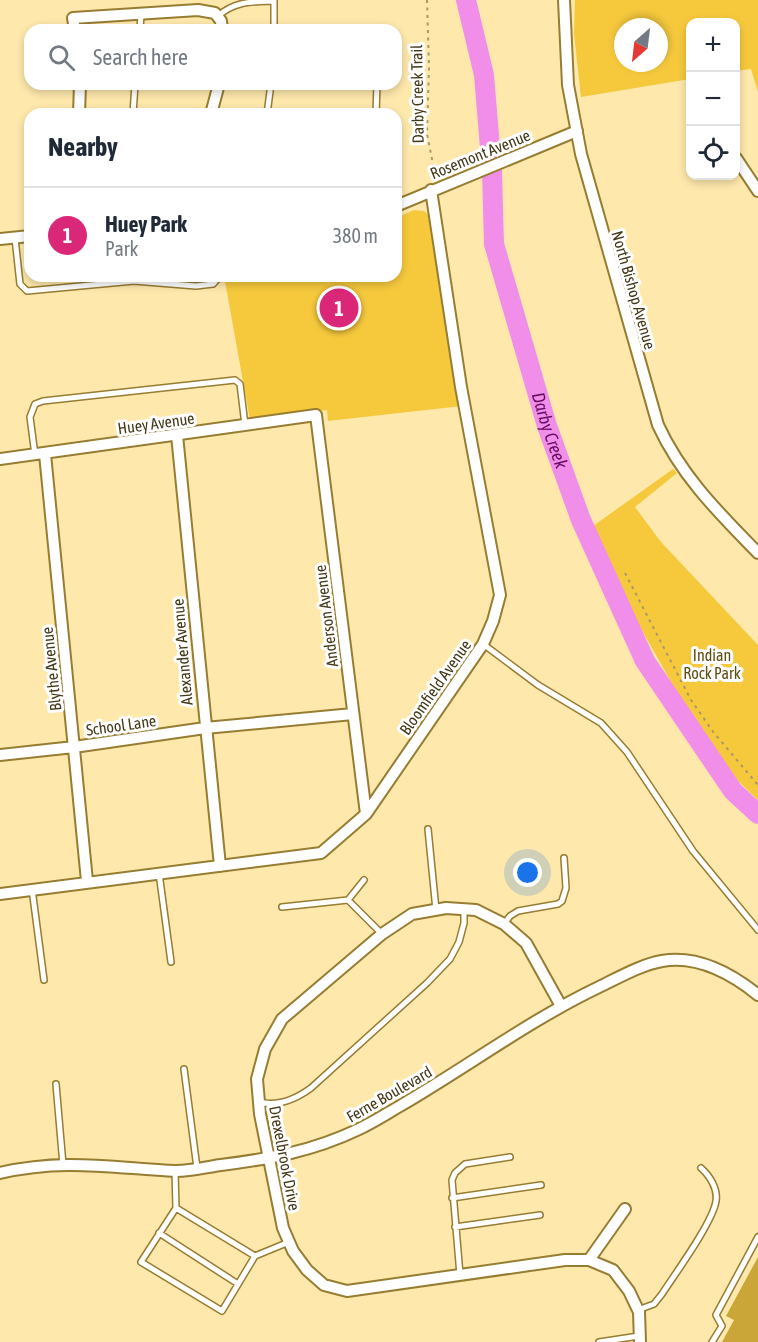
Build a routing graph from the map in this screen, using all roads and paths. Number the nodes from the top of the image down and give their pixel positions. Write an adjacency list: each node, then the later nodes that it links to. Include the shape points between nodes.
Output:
1 (427, 0): 21 (path, Darby Creek Trail, via 427,134)
2 (564, 0): 19 (street, North Bishop Avenue, via 568,85)
3 (141, 14): 4 (street, via 198,10); 5 (street, via 73,18); 6 (lane)
4 (218, 16): 7 (street); 8 (lane, via 242,2 274,1)
5 (74, 24)
6 (140, 24)
7 (221, 24)
8 (274, 24)
9 (80, 90): 14 (street)
10 (135, 90): 15 (lane)
11 (217, 90): 16 (street)
12 (270, 90): 17 (lane)
13 (377, 90): 18 (lane)
14 (79, 108)
15 (133, 108)
16 (213, 108)
17 (268, 108)
18 (376, 108)
19 (577, 131): 21 (street, Rosemont Avenue); 35 (street, North Bishop Avenue, via 658,425 675,458 702,495)
20 (740, 165): 22 (street)
21 (434, 189): 23 (street, Rosemont Avenue); 37 (street, Bloomfield Avenue, via 461,387 500,595)
22 (758, 191)
23 (402, 203)
24 (24, 237): 25 (street)
25 (15, 238): 26 (street); 27 (lane, via 20,284 27,291)
26 (0, 239)
27 (123, 282)
28 (146, 282): 29 (lane, via 196,286)
29 (215, 282)
30 (316, 415): 31 (street, Huey Avenue); 38 (street, Anderson Avenue)
31 (245, 425): 32 (street, Huey Avenue); 33 (lane, via 240,384 235,380 43,401 35,404 30,417)
32 (177, 435): 33 (street, Huey Avenue); 39 (street, Alexander Avenue)
33 (40, 455): 34 (street, Huey Avenue); 40 (street, Blythe Avenue)
34 (0, 459)
35 (758, 554)
36 (625, 573): 42 (path, via 691,700)
37 (483, 644): 43 (street, Bloomfield Avenue); 57 (lane, via 538,685 601,723 627,752 693,851)
38 (353, 714): 39 (street, School Lane); 43 (street, Anderson Avenue)
39 (205, 728): 40 (street, School Lane); 46 (street, Alexander Avenue)
40 (74, 747): 41 (street, School Lane); 49 (street, Blythe Avenue)
41 (0, 755)
42 (758, 785)
43 (366, 814): 46 (street, Bloomfield Avenue, via 321,853)
44 (428, 829): 55 (lane)
45 (564, 858): 56 (lane, via 566,888 562,901 518,911)
46 (220, 866): 47 (street, Bloomfield Avenue)
47 (159, 873): 49 (street, Bloomfield Avenue); 59 (lane)
48 (364, 880): 52 (lane)
49 (87, 881): 50 (street, Bloomfield Avenue)
50 (32, 889): 51 (street, Bloomfield Avenue); 60 (lane)
51 (0, 894)
52 (348, 900): 53 (lane); 58 (lane)
53 (282, 907)
54 (464, 909): 55 (street, Drexelbrook Drive); 56 (street, Drexelbrook Drive, via 476,910); 65 (lane, via 459,942 450,959 427,983 312,1088 282,1103)
55 (436, 910): 58 (street, Drexelbrook Drive, via 412,914)
56 (504, 924): 62 (street, Drexelbrook Drive, via 526,943)
57 (758, 930)
58 (382, 934): 65 (street, Drexelbrook Drive, via 282,1019 265,1049 257,1079)
59 (171, 962)
60 (44, 980)
61 (758, 995): 62 (street, Ferne Boulevard, via 717,969 687,960 663,961)
62 (561, 1006): 67 (street, Ferne Boulevard, via 358,1130 312,1149)
63 (184, 1069): 69 (lane)
64 (56, 1084): 68 (lane)
65 (259, 1102): 67 (street, Drexelbrook Drive)
66 (510, 1157): 74 (lane, via 460,1167 452,1180)
67 (268, 1159): 69 (street, Ferne Boulevard); 81 (street, Drexelbrook Drive)
68 (63, 1164): 71 (street, Ferne Boulevard); 72 (street, Ferne Boulevard)
69 (197, 1168): 71 (street, Ferne Boulevard)
70 (701, 1168): 86 (lane, via 709,1175 716,1200 708,1221 662,1294 654,1304)
71 (175, 1171): 75 (lane)
72 (0, 1173)
73 (541, 1185): 74 (lane)
74 (452, 1198): 78 (lane)
75 (176, 1208): 79 (lane); 82 (lane)
76 (625, 1209): 83 (street)
77 (540, 1215): 78 (lane)
78 (455, 1227): 84 (lane)
79 (159, 1233): 85 (lane); 85 (lane, via 141,1262 222,1311)
80 (758, 1238): 89 (lane, via 716,1315 722,1326)
81 (289, 1242): 82 (lane); 84 (street, Drexelbrook Drive, via 297,1258 324,1285 347,1291)
82 (255, 1256): 85 (lane)
83 (589, 1260): 84 (street, Drexelbrook Drive); 86 (street, Drexelbrook Drive, via 613,1270)
84 (460, 1275)
85 (238, 1284)
86 (638, 1310): 87 (street, Drexelbrook Drive)
87 (640, 1339): 88 (lane)
88 (599, 1342)
89 (712, 1342)

